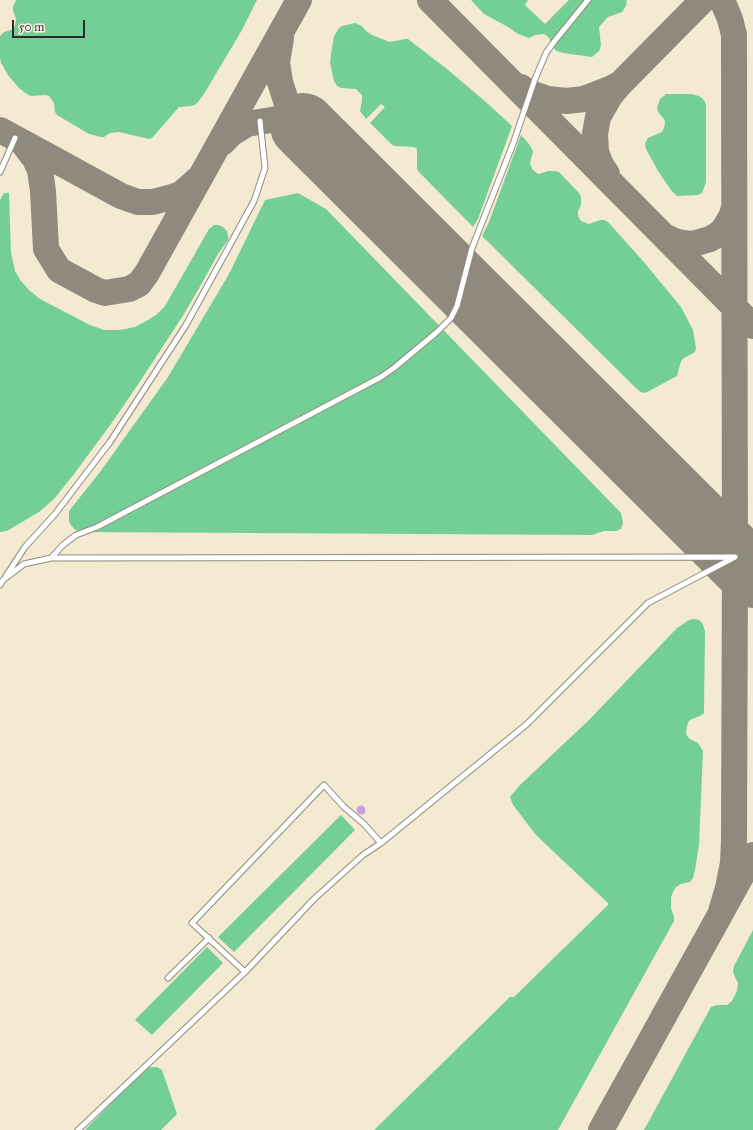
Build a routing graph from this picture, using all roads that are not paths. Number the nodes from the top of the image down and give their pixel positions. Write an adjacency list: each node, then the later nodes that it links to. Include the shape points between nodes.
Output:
1 (588, 0): 5 (lane, via 546,53 472,248 457,306 451,318 438,332 381,377 76,535)
2 (260, 121): 6 (lane, via 265,168 254,202 186,325 110,442 55,514 25,547)
3 (15, 138): 4 (lane)
4 (0, 172)
5 (50, 558): 6 (lane, via 24,564); 8 (lane, via 735,557 648,602 527,724)
6 (4, 580): 7 (lane)
7 (0, 585)
8 (381, 843): 9 (lane, via 324,784 192,923); 10 (lane, via 363,855 314,899)
9 (209, 938): 10 (lane); 11 (lane)
10 (245, 972): 12 (lane)
11 (168, 978)
12 (78, 1130)

